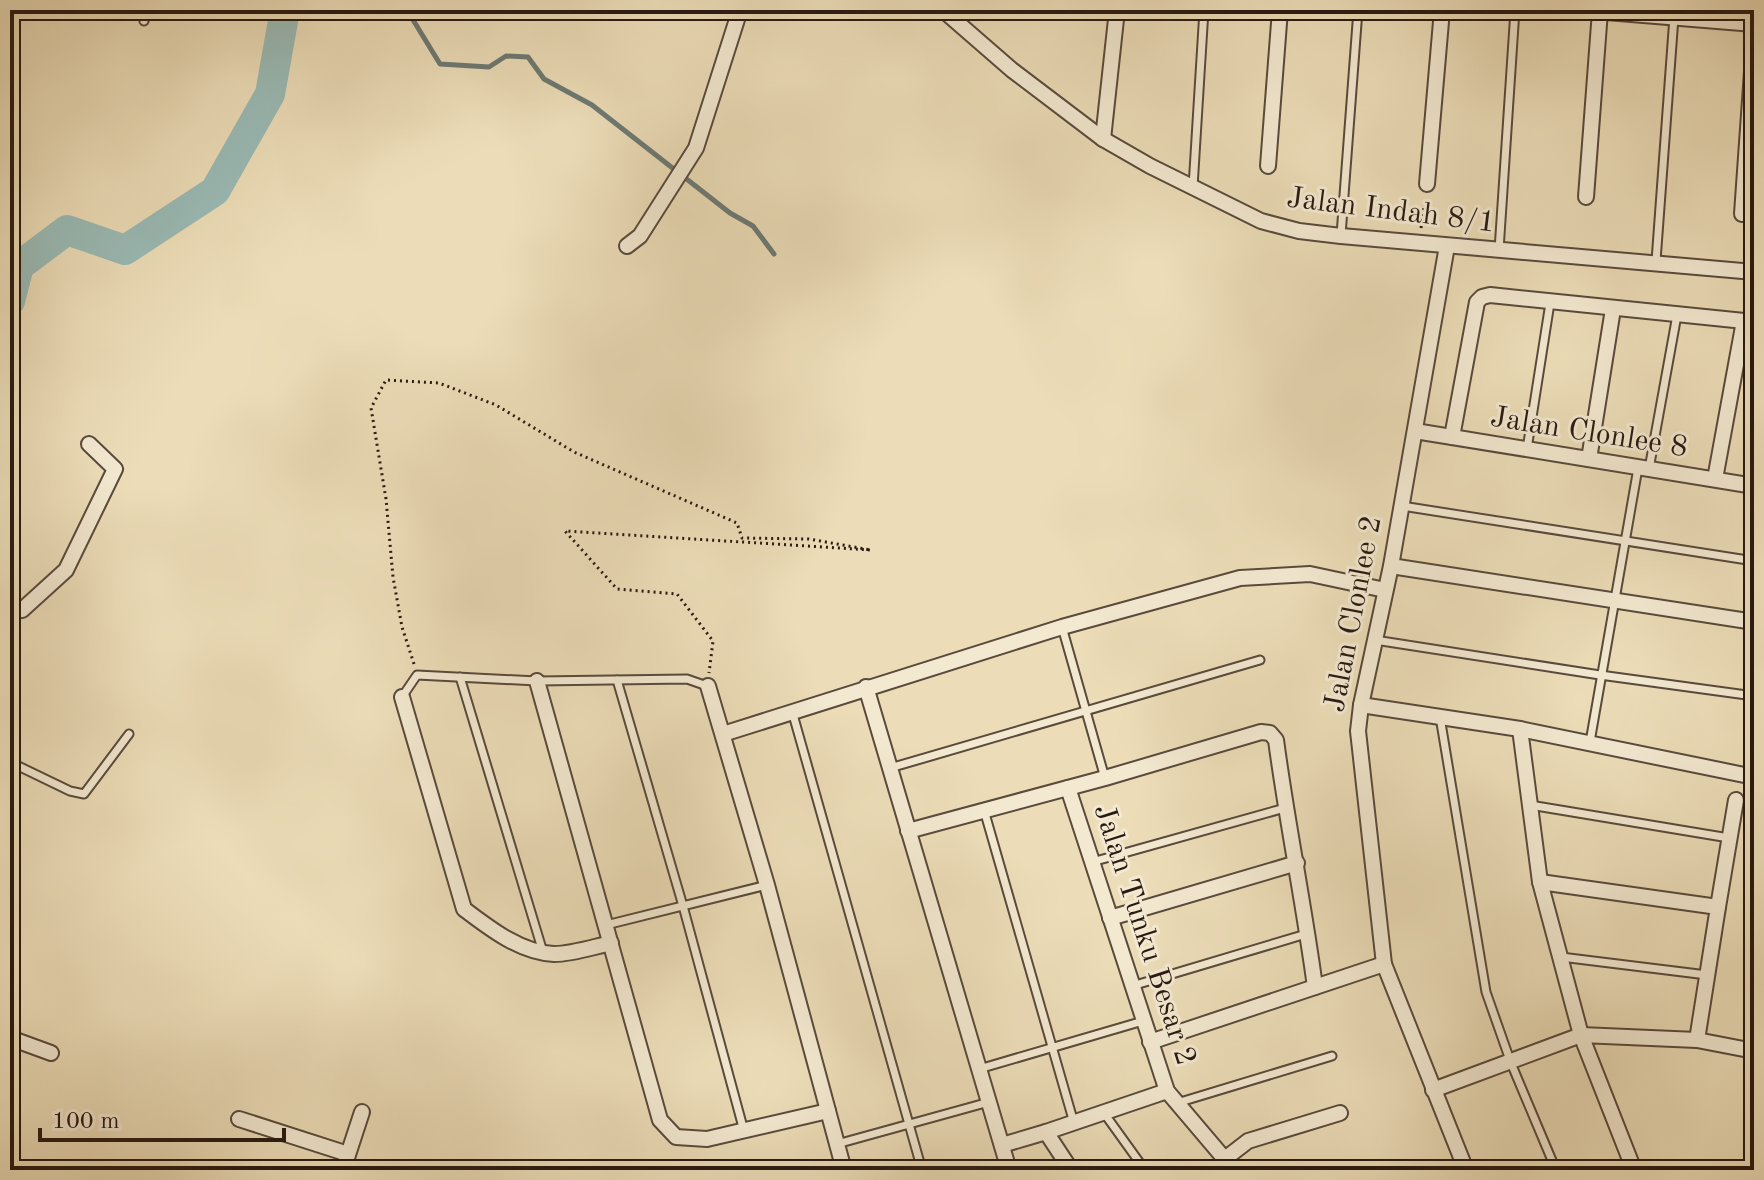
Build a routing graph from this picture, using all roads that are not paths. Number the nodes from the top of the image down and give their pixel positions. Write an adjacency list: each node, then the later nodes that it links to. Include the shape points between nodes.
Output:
1 (147, 10): 13 (lane)
2 (740, 10): 23 (street, via 696,148 640,236)
3 (943, 10): 16 (street, Jalan Indah 8/1)
4 (1117, 10): 16 (street)
5 (1204, 10): 19 (lane)
6 (1280, 10): 17 (street)
7 (1358, 10): 22 (lane)
8 (1442, 10): 18 (street)
9 (1515, 10): 25 (lane)
10 (1582, 10): 11 (street)
11 (1600, 11): 12 (street); 20 (street)
12 (1674, 17): 14 (street); 26 (lane)
13 (144, 21)
14 (1754, 24)
15 (1754, 43): 21 (street)
16 (1103, 139): 19 (street, Jalan Indah 8/1)
17 (1268, 166)
18 (1427, 184)
19 (1193, 189): 22 (street, Jalan Indah 8/1, via 1261,221)
20 (1586, 197)
21 (1742, 214)
22 (1341, 236): 24 (street, Jalan Indah 8/1)
23 (627, 246)
24 (1447, 246): 25 (street, Jalan Indah 8/1); 32 (street, Jalan Clonlee 2)
25 (1499, 250): 26 (street, Jalan Indah 8/1)
26 (1656, 261): 27 (street, Jalan Indah 8/1)
27 (1754, 272)
28 (1550, 303): 29 (street); 33 (street, via 1490,295 1477,302); 35 (lane)
29 (1613, 309): 30 (street); 36 (street)
30 (1677, 315): 31 (street); 37 (lane)
31 (1749, 322): 38 (street)
32 (1415, 431): 33 (street, Jalan Clonlee 8); 40 (street, Jalan Clonlee 2)
33 (1452, 437): 35 (street, Jalan Clonlee 8)
34 (89, 444): 46 (street, via 115,469 66,570 22,610)
35 (1527, 449): 36 (street, Jalan Clonlee 8)
36 (1589, 459): 37 (street, Jalan Clonlee 8)
37 (1644, 468): 38 (street, Jalan Clonlee 8); 41 (lane)
38 (1715, 479): 39 (street, Jalan Clonlee 8)
39 (1754, 486)
40 (1402, 506): 41 (lane); 43 (street, Jalan Clonlee 2)
41 (1625, 543): 42 (lane); 45 (lane)
42 (1754, 561)
43 (1391, 566): 44 (street, Jalan Clonlee 2); 45 (street)
44 (1385, 590): 48 (street, via 1310,574 1240,578); 49 (street, Jalan Clonlee 2)
45 (1615, 601): 47 (street); 51 (lane)
46 (10, 611)
47 (1754, 622)
48 (1062, 627): 56 (street); 61 (lane)
49 (1375, 640): 51 (lane); 59 (street, Jalan Clonlee 2)
50 (1260, 660): 61 (lane)
51 (1600, 675): 57 (lane); 66 (lane)
52 (460, 677): 54 (lane); 58 (lane, via 417,675); 88 (lane)
53 (617, 680): 54 (lane); 55 (lane, via 687,679); 82 (lane)
54 (537, 681): 85 (street)
55 (708, 686): 65 (street)
56 (866, 687): 60 (street); 68 (street)
57 (1754, 696)
58 (402, 697): 88 (street, via 464,909 490,929)
59 (1361, 705): 62 (street); 90 (street, Jalan Clonlee 2, via 1358,731)
60 (792, 711): 65 (street); 114 (lane)
61 (1085, 711): 68 (lane); 70 (lane)
62 (1440, 717): 63 (street); 103 (lane, via 1486,992)
63 (1520, 729): 66 (street); 73 (street)
64 (129, 734): 67 (lane, via 84,794)
65 (723, 734): 81 (street)
66 (1590, 742): 69 (street)
67 (10, 762)
68 (890, 768): 76 (street)
69 (1754, 777)
70 (1105, 778): 71 (street); 74 (street, via 1270,733 1276,740)
71 (1068, 788): 75 (street); 78 (street, Jalan Tunku Besar 2)
72 (1736, 800): 77 (street)
73 (1530, 805): 77 (lane); 80 (street)
74 (1285, 808): 78 (lane); 79 (street)
75 (984, 810): 76 (street); 99 (lane)
76 (908, 831): 104 (street)
77 (1729, 838): 83 (street)
78 (1092, 862): 84 (street, Jalan Tunku Besar 2)
79 (1297, 863): 84 (street); 86 (street)
80 (1540, 882): 83 (street); 89 (street)
81 (767, 885): 82 (lane); 108 (street)
82 (683, 906): 85 (lane); 115 (lane)
83 (1718, 907): 91 (street)
84 (1110, 918): 92 (street, Jalan Tunku Besar 2)
85 (606, 925): 87 (street)
86 (1308, 933): 92 (lane); 93 (street)
87 (611, 943): 88 (street); 115 (street, via 660,1120 676,1137 707,1139)
88 (543, 952)
89 (1559, 957): 91 (lane); 95 (street)
90 (1384, 964): 93 (street); 105 (street, Jalan Clonlee 2)
91 (1707, 975): 97 (street)
92 (1132, 986): 94 (street, Jalan Tunku Besar 2)
93 (1315, 987): 98 (street)
94 (1143, 1021): 98 (street, Jalan Tunku Besar 2); 99 (lane)
95 (1581, 1035): 97 (street); 103 (street); 129 (street)
96 (10, 1038): 101 (street)
97 (1697, 1040): 100 (street)
98 (1150, 1042): 106 (street, Jalan Tunku Besar 2)
99 (1052, 1048): 104 (lane); 113 (lane)
100 (1754, 1051)
101 (51, 1053)
102 (1332, 1056): 106 (lane)
103 (1511, 1063): 105 (street); 128 (lane)
104 (979, 1069): 107 (street)
105 (1433, 1090): 127 (street, Jalan Clonlee 2)
106 (1172, 1097): 110 (street); 120 (street, Jalan Tunku Besar 2)
107 (989, 1102): 114 (lane); 118 (street)
108 (828, 1111): 115 (street); 117 (street)
109 (362, 1112): 119 (street)
110 (1104, 1113): 113 (street); 126 (lane)
111 (1340, 1113): 120 (street, via 1248,1141)
112 (239, 1119): 119 (street)
113 (1074, 1123): 116 (street)
114 (909, 1125): 117 (lane); 123 (lane)
115 (744, 1131)
116 (1046, 1132): 118 (street); 125 (street)
117 (837, 1144): 122 (street)
118 (1002, 1145): 124 (street)
119 (348, 1154): 121 (street)
120 (1230, 1164)
121 (343, 1170)
122 (844, 1170)
123 (922, 1170)
124 (1009, 1170)
125 (1071, 1170)
126 (1145, 1170)
127 (1466, 1170)
128 (1556, 1170)
129 (1634, 1170)

